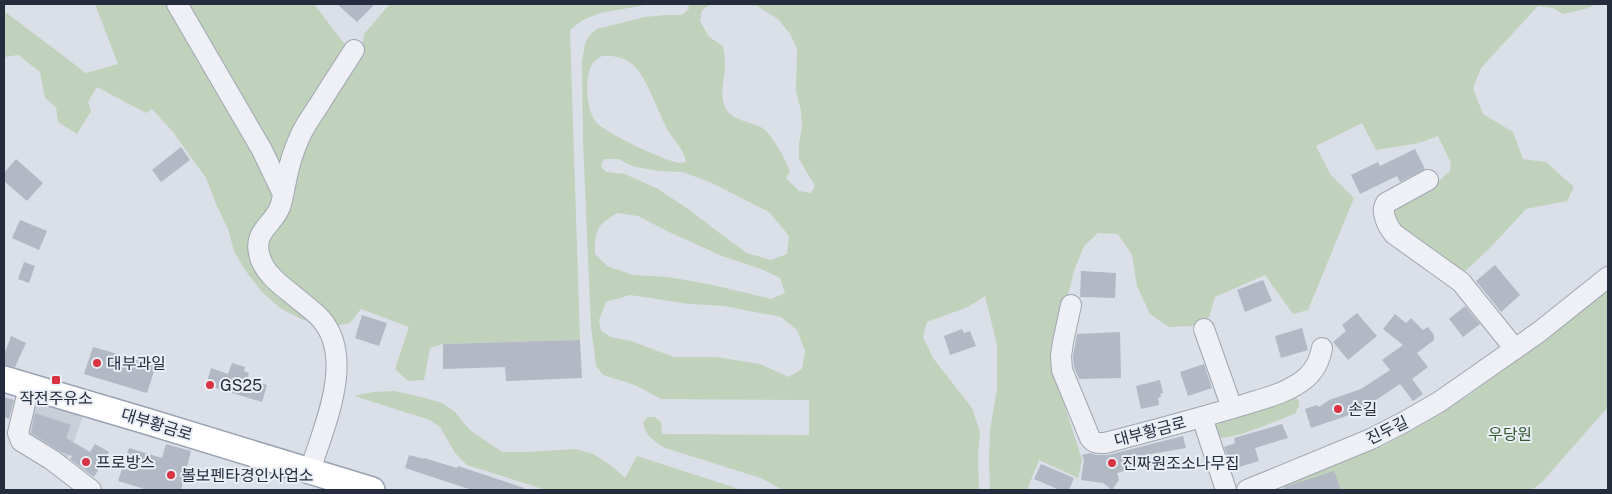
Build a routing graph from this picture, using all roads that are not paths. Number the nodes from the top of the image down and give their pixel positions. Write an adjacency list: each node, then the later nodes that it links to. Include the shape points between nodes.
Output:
1 (177, 4): 4 (street, via 262,150)
2 (354, 50): 4 (street, via 301,133)
3 (1428, 180): 9 (street, via 1386,203 1383,207 1390,229 1461,282)
4 (283, 194): 14 (street, via 276,214 259,237 259,255 272,276 320,318 333,340 336,360 333,397)
5 (1608, 277): 9 (street, 진두길)
6 (1072, 305): 13 (street, 대부황금로, via 1063,342 1062,370 1093,442 1105,443)
7 (1204, 329): 12 (street)
8 (1322, 348): 12 (street, 대부황금로, via 1315,368 1306,378 1276,394)
9 (1515, 349): 18 (street, 진두길, via 1459,389 1404,422)
10 (4, 379): 11 (main road, 대부황금로)
11 (29, 387): 14 (main road, 대부황금로); 15 (street, via 19,438)
12 (1232, 408): 13 (street, 대부황금로)
13 (1202, 417): 17 (street, 대부황금로)
14 (310, 471): 16 (main road, 대부황금로)
15 (91, 490)
16 (372, 490)
17 (1226, 490)
18 (1248, 490)

